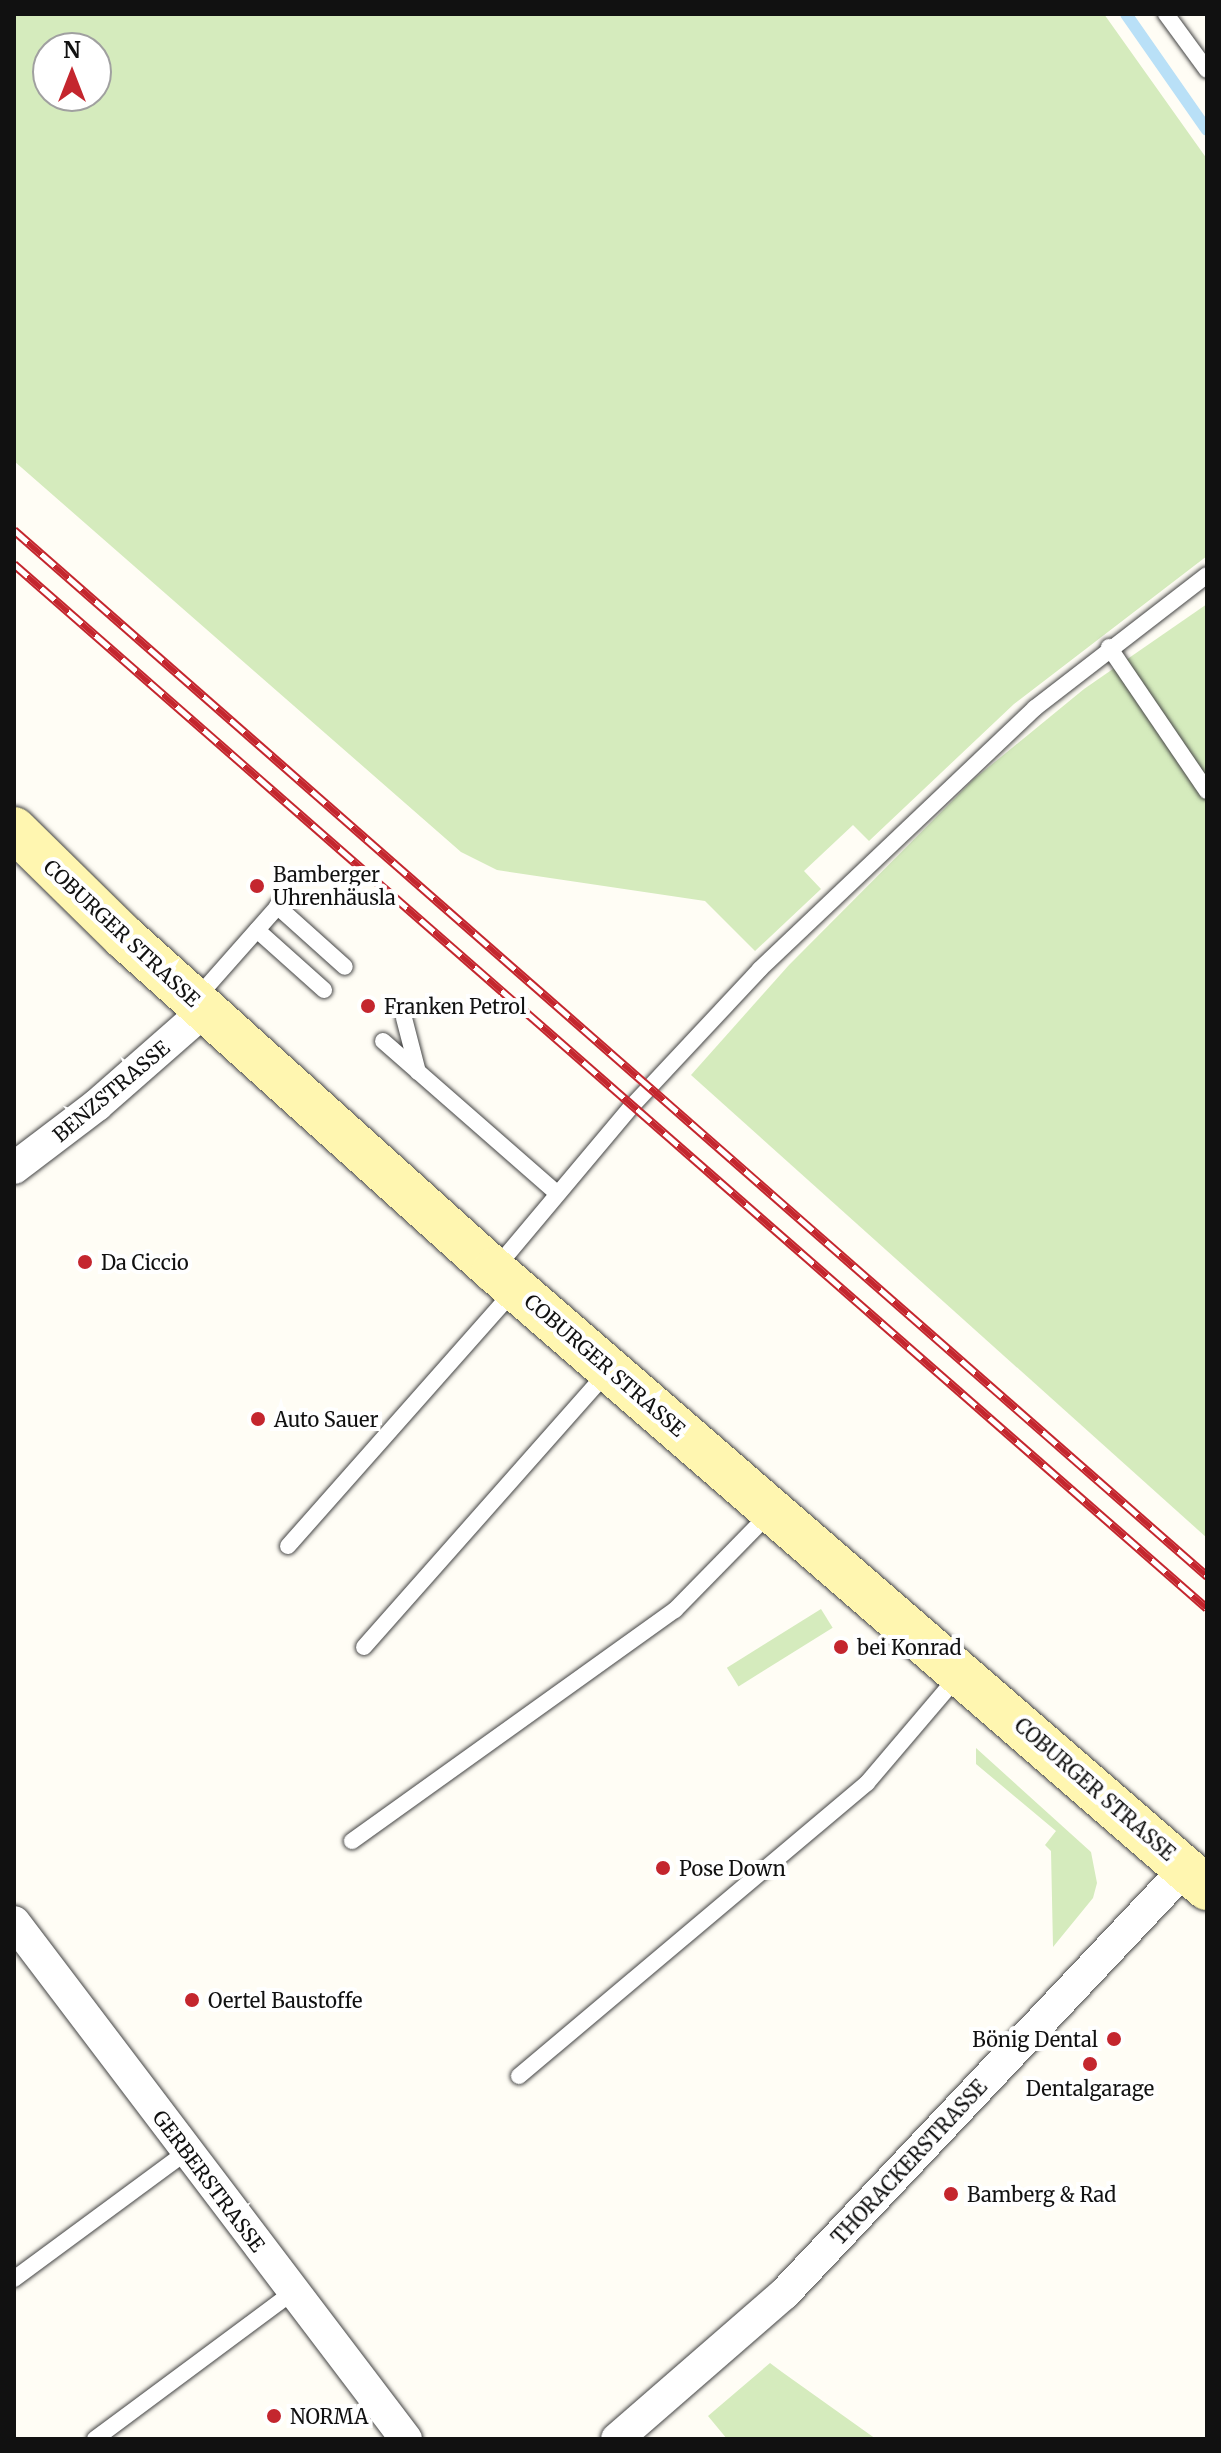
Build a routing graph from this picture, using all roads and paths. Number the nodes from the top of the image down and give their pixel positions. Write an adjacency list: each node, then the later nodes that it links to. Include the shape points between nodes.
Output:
1 (1166, 14): 2 (lane)
2 (1207, 70)
3 (1207, 575): 4 (lane)
4 (1109, 647): 5 (lane); 15 (lane, via 963,773 760,969)
5 (1207, 791)
6 (14, 829): 10 (street, COBURGER STRASSE)
7 (257, 930): 8 (lane, via 282,902); 9 (lane); 10 (lane)
8 (345, 967)
9 (324, 990)
10 (199, 1006): 14 (street, BENZSTRASSE, via 97,1105); 16 (street, COBURGER STRASSE)
11 (404, 1018): 13 (lane)
12 (383, 1041): 13 (lane)
13 (418, 1072): 15 (lane)
14 (14, 1168)
15 (558, 1194): 16 (lane)
16 (505, 1279): 17 (street, COBURGER STRASSE); 19 (lane)
17 (610, 1369): 18 (street, COBURGER STRASSE); 20 (lane)
18 (773, 1509): 21 (street, COBURGER STRASSE); 22 (lane, via 675,1610)
19 (288, 1546)
20 (364, 1647)
21 (962, 1671): 23 (street, COBURGER STRASSE); 25 (lane, via 867,1783)
22 (352, 1841)
23 (1196, 1879): 31 (street, THORACKERSTRASSE, via 784,2294)
24 (14, 1922): 26 (street, GERBERSTRASSE)
25 (519, 2076)
26 (186, 2152): 27 (lane); 28 (street, GERBERSTRASSE)
27 (14, 2279)
28 (294, 2291): 29 (lane); 30 (street, GERBERSTRASSE)
29 (95, 2439)
30 (406, 2439)
31 (617, 2439)

